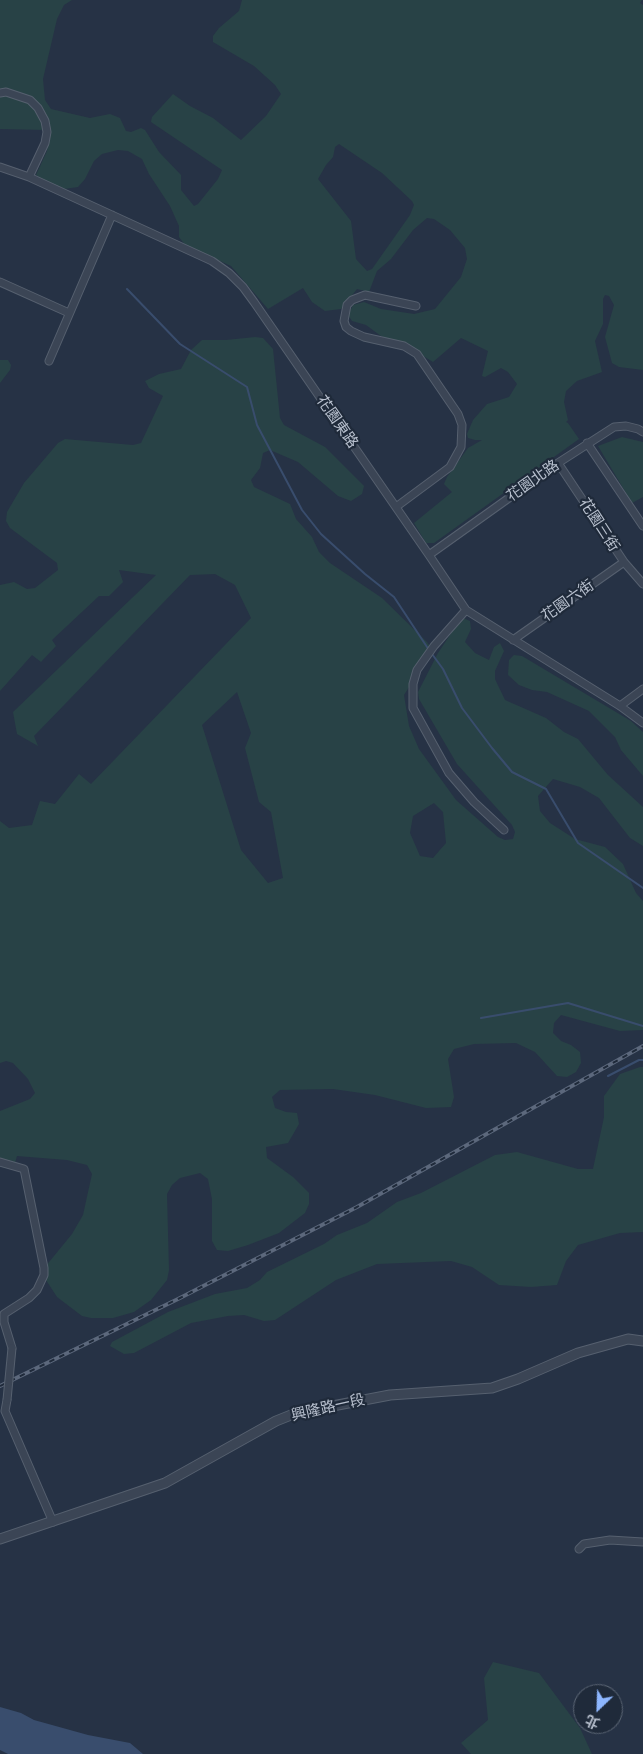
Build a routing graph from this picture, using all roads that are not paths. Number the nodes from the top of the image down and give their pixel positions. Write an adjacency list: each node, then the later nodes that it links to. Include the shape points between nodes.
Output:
1 (0, 93): 3 (street, via 30,100 45,121 45,143)
2 (0, 166): 3 (street, 花園東路)
3 (29, 177): 4 (street, 花園東路)
4 (112, 216): 7 (street); 12 (street, 花園東路, via 212,261 243,287)
5 (0, 282): 7 (street)
6 (416, 306): 12 (street, via 365,295 347,305 344,321 351,332 404,346 417,354 458,414 462,425 461,447 450,467)
7 (70, 313): 8 (street)
8 (49, 361)
9 (643, 432): 10 (street, 花園北路, via 626,426 614,428)
10 (587, 443): 11 (street, 花園北路); 13 (street)
11 (558, 463): 14 (street, 花園北路); 15 (street, 花園三街)
12 (396, 507): 14 (street, 花園東路)
13 (643, 526)
14 (429, 555): 17 (street, 花園東路)
15 (624, 562): 16 (street, 花園三街); 18 (street, 花園六街)
16 (643, 584)
17 (466, 610): 18 (street, 花園東路); 22 (street, via 417,670 413,684 413,708 449,773)
18 (513, 640): 20 (street, 花園東路)
19 (643, 689): 20 (street)
20 (620, 706): 21 (street, 花園東路)
21 (643, 723)
22 (504, 830)
23 (0, 1162): 25 (street, bridge, via 24,1168 44,1268 37,1290 4,1314 12,1348 6,1411)
24 (643, 1341): 25 (street, 興隆路一段, via 628,1339 578,1353 492,1388 390,1395 296,1413 165,1483)
25 (53, 1522): 26 (street, 興隆路一段)
26 (0, 1539)
27 (643, 1542): 28 (street, via 610,1540 584,1544)
28 (579, 1549)

